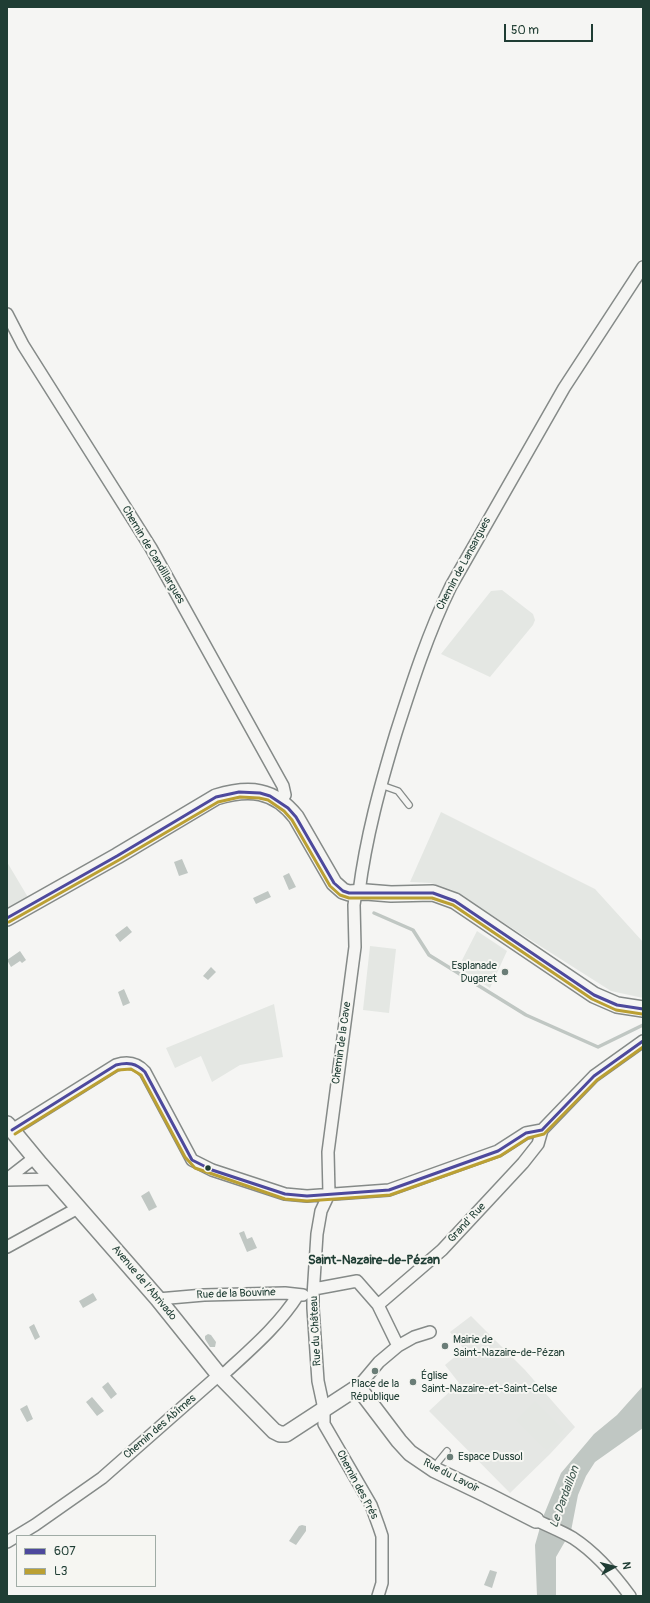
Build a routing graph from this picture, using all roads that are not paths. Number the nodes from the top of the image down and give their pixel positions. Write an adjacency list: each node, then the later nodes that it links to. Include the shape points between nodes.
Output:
1 (643, 267): 3 (street, Chemin de Lansargues, via 552,407 451,586 439,610 413,681)
2 (7, 314): 4 (street, Chemin de Candillargues, via 23,345 159,562 283,786 285,795)
3 (380, 785): 5 (lane, via 398,791); 6 (street, Chemin de Lansargues)
4 (280, 801): 6 (street, via 296,818 334,883 343,891); 7 (street, via 256,792 243,791 216,797)
5 (409, 805)
6 (358, 892): 8 (street, via 433,893 444,896 594,995 617,1005); 15 (street, Chemin de la Cave, via 354,905 355,947 328,1152)
7 (7, 918)
8 (643, 1009)
9 (643, 1041): 11 (street, via 594,1076)
10 (10, 1127): 12 (street, Avenue de l'Abrivado); 15 (street, via 116,1065 132,1063 140,1066 145,1072 192,1160 197,1164 285,1194)
11 (542, 1130): 15 (street, via 526,1133 498,1152 389,1190); 21 (street, Grand' Rue, via 538,1144 478,1212 442,1250)
12 (34, 1158): 13 (street, Avenue de l'Abrivado); 14 (street)
13 (53, 1179): 14 (street); 16 (street, Avenue de l'Abrivado)
14 (7, 1180)
15 (329, 1194): 18 (street, Rue du Château, via 321,1211)
16 (78, 1208): 17 (street); 20 (street, Avenue de l'Abrivado)
17 (7, 1247)
18 (314, 1293): 19 (street, Rue de la Bouvine); 21 (street, Rue de la Bouvine, via 357,1280); 26 (street, Rue du Château, via 317,1367)
19 (298, 1295): 20 (street, Rue de la Bouvine, via 204,1295); 24 (street, Chemin des Abîmes, via 270,1330 226,1372)
20 (158, 1299): 24 (street, Avenue de l'Abrivado)
21 (378, 1305): 23 (street)
22 (430, 1332): 23 (street)
23 (398, 1346): 25 (street, via 379,1362)
24 (219, 1375): 26 (street, Avenue de l'Abrivado, via 274,1431 280,1434 286,1434); 30 (street, Chemin des Abîmes, via 102,1478)
25 (362, 1392): 26 (street); 28 (street, Rue du Lavoir, via 410,1453)
26 (323, 1411): 33 (street, Chemin des Prés, via 371,1505 382,1536 382,1583)
27 (447, 1451): 28 (lane)
28 (435, 1470): 29 (street, Rue du Lavoir)
29 (536, 1520): 34 (street, via 588,1549)
30 (19, 1535)
31 (16, 1537): 32 (street, Chemin des Abîmes)
32 (7, 1542)
33 (378, 1596)
34 (630, 1596)

